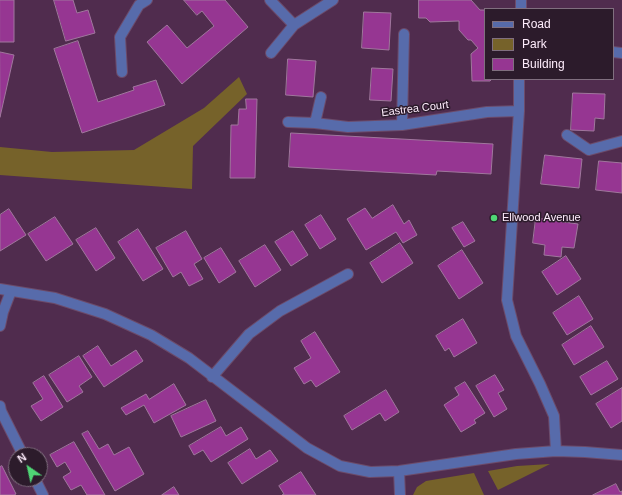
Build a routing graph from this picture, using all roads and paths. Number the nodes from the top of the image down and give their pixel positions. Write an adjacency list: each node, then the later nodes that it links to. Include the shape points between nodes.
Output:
1 (147, 0): 7 (street, via 139,5 120,37)
2 (270, 0): 4 (street)
3 (333, 0): 4 (street)
4 (294, 25): 6 (street)
5 (404, 34): 13 (street)
6 (271, 52)
7 (122, 72)
8 (519, 80): 10 (street)
9 (321, 97): 12 (street)
10 (519, 111): 13 (street, Eastrea Court, via 487,112); 23 (street, via 507,300 516,336 554,416)
11 (288, 122): 12 (street, Eastrea Court)
12 (315, 123): 13 (street, Eastrea Court, via 348,127)
13 (402, 125)
14 (567, 135): 15 (street, via 589,150)
15 (622, 141)
16 (348, 274): 20 (street, via 280,311 249,334)
17 (0, 289): 18 (street)
18 (11, 291): 19 (street); 20 (street, via 55,298 105,314 151,335 189,358)
19 (0, 326)
20 (212, 377): 25 (street, via 307,448 340,466 370,472)
21 (0, 406): 22 (street)
22 (19, 447)
23 (556, 451): 24 (street); 25 (street, via 516,454)
24 (622, 455)
25 (399, 471): 26 (street)
26 (400, 495)

